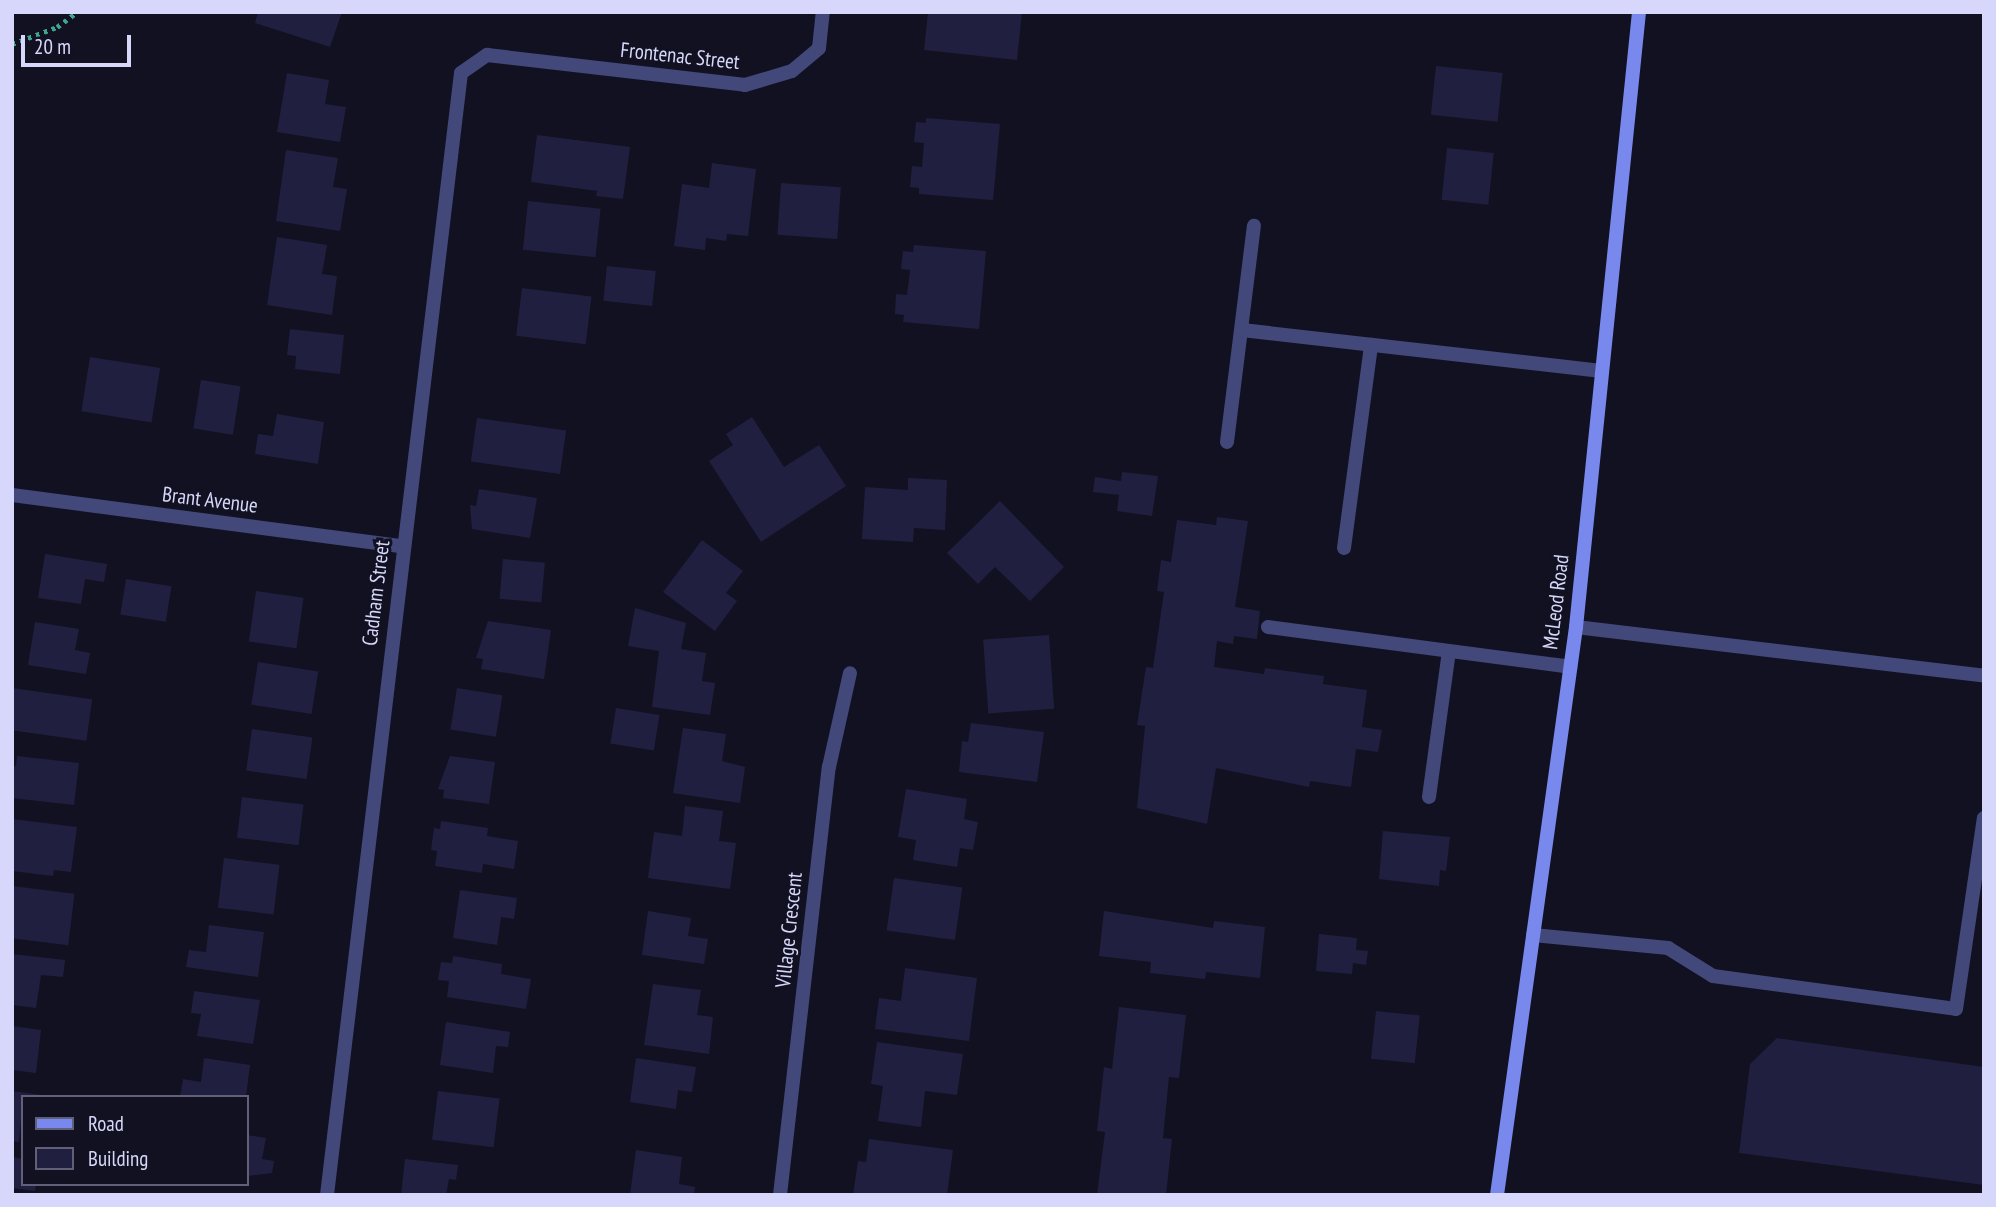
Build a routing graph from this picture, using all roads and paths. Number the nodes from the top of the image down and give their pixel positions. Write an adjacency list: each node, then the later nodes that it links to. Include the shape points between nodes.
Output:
1 (77, 12): 4 (path, via 57,27)
2 (823, 12): 5 (street, Frontenac Street, via 819,48 792,71 745,85)
3 (1639, 12): 9 (main road, McLeod Road)
4 (12, 44)
5 (533, 61): 12 (street, Cadham Street, via 487,55 461,73)
6 (1254, 226): 7 (street)
7 (1241, 330): 8 (street); 10 (street)
8 (1371, 345): 9 (street); 13 (street)
9 (1602, 371): 15 (main road, McLeod Road)
10 (1227, 442)
11 (12, 495): 12 (street, Brant Avenue)
12 (402, 546): 23 (street, Cadham Street)
13 (1344, 548)
14 (1268, 627): 16 (street)
15 (1576, 627): 17 (main road, McLeod Road); 19 (street)
16 (1450, 652): 17 (street); 20 (street)
17 (1570, 667): 22 (main road, McLeod Road)
18 (850, 673): 24 (street, Village Crescent, via 828,766)
19 (1984, 676)
20 (1429, 797)
21 (1984, 818): 22 (street, via 1956,1009 1713,976 1668,948)
22 (1533, 935): 25 (main road, McLeod Road)
23 (327, 1195)
24 (780, 1195)
25 (1497, 1195)

